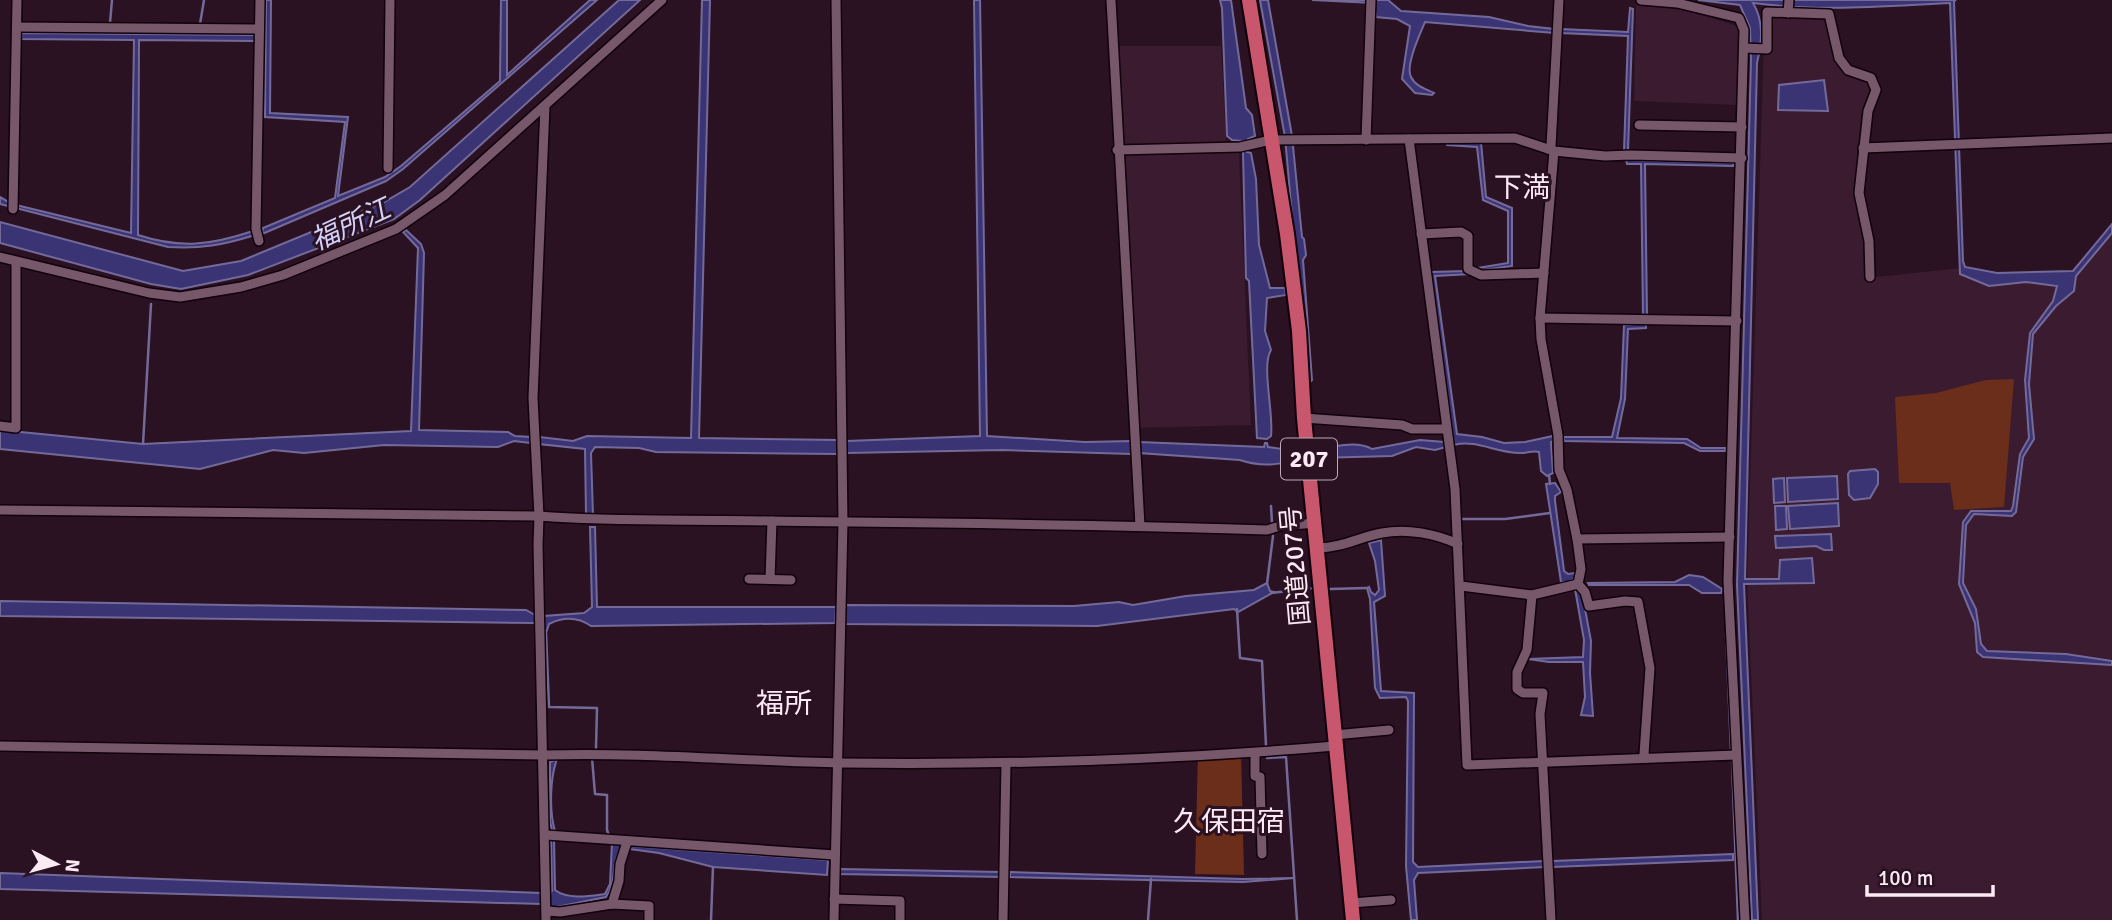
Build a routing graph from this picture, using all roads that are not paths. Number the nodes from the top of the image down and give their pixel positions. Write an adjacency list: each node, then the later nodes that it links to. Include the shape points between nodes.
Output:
1 (17, 0): 13 (street)
2 (260, 0): 14 (street)
3 (390, 0): 27 (street)
4 (662, 0): 16 (street)
5 (836, 0): 43 (street)
6 (1111, 0): 24 (street)
7 (1249, 0): 22 (highway, 国道207号 / 207)
8 (1559, 0): 25 (street)
9 (1641, 0): 15 (street, via 1739,18)
10 (1789, 0): 12 (street)
11 (1371, 3): 20 (street)
12 (1788, 13): 15 (street, via 1767,12 1767,49); 23 (street, via 1829,14 1839,58 1848,70 1871,78 1876,90)
13 (17, 27): 14 (street); 28 (street)
14 (259, 29): 30 (street)
15 (1744, 48): 18 (street)
16 (545, 106): 32 (street, via 445,195 396,229 283,275 180,297); 41 (street, via 533,398)
17 (1639, 125): 18 (street)
18 (1742, 127): 26 (street)
19 (2112, 138): 23 (street)
20 (1366, 139): 21 (street); 22 (street)
21 (1409, 139): 25 (street, via 1515,138); 29 (street)
22 (1276, 140): 24 (street, via 1240,147); 37 (highway, 国道207号 / 207, via 1298,318)
23 (1863, 148): 34 (street, via 1859,192 1869,241)
24 (1118, 150): 45 (street)
25 (1551, 150): 26 (street, via 1605,156); 33 (street)
26 (1742, 158): 36 (street)
27 (388, 168)
28 (13, 208)
29 (1421, 234): 33 (street, via 1461,232 1468,236 1468,269 1482,275); 39 (street)
30 (259, 241)
31 (0, 257): 32 (street)
32 (16, 262): 38 (street, via 16,428)
33 (1544, 274): 35 (street)
34 (1870, 277)
35 (1540, 318): 36 (street); 47 (street, via 1559,470)
36 (1733, 321): 46 (street)
37 (1304, 418): 39 (street, via 1402,425); 44 (highway, 国道207号 / 207)
38 (0, 426)
39 (1447, 438): 48 (street)
40 (0, 510): 41 (street)
41 (539, 516): 42 (street, via 596,521); 60 (street)
42 (772, 521): 43 (street); 51 (street)
43 (843, 522): 45 (street); 63 (street)
44 (1316, 523): 45 (street, via 1267,530); 49 (highway, 国道207号 / 207)
45 (1140, 526)
46 (1730, 537): 47 (street); 61 (street)
47 (1577, 539): 53 (street, via 1581,569)
48 (1458, 544): 49 (street, via 1411,531); 54 (street)
49 (1318, 548): 57 (highway, 国道207号 / 207)
50 (749, 579): 51 (street)
51 (770, 579): 52 (street)
52 (791, 580)
53 (1574, 585): 55 (street); 62 (street, via 1585,592 1589,606 1638,603 1650,668)
54 (1461, 586): 55 (street); 64 (street, via 1467,765)
55 (1532, 595): 64 (street, via 1527,650 1517,672 1517,689 1543,693)
56 (1389, 730): 57 (street)
57 (1335, 740): 59 (street); 72 (highway, 国道207号 / 207)
58 (0, 746): 60 (street)
59 (1255, 753): 65 (street); 68 (street)
60 (544, 755): 63 (street, via 601,753); 66 (street)
61 (1736, 755): 62 (street); 81 (street)
62 (1646, 758): 64 (street)
63 (837, 763): 65 (street); 69 (street)
64 (1544, 763): 80 (street)
65 (1006, 764): 78 (street)
66 (546, 835): 67 (street); 74 (street)
67 (627, 842): 69 (street); 73 (street)
68 (1262, 854)
69 (835, 855): 70 (street)
70 (834, 899): 76 (street); 77 (street, via 900,901)
71 (1391, 900): 72 (street)
72 (1351, 902): 79 (highway, 国道207号 / 207)
73 (612, 904): 74 (street); 75 (street, via 649,906)
74 (546, 916)
75 (649, 920)
76 (834, 920)
77 (900, 920)
78 (1003, 920)
79 (1353, 920)
80 (1551, 920)
81 (1745, 920)

